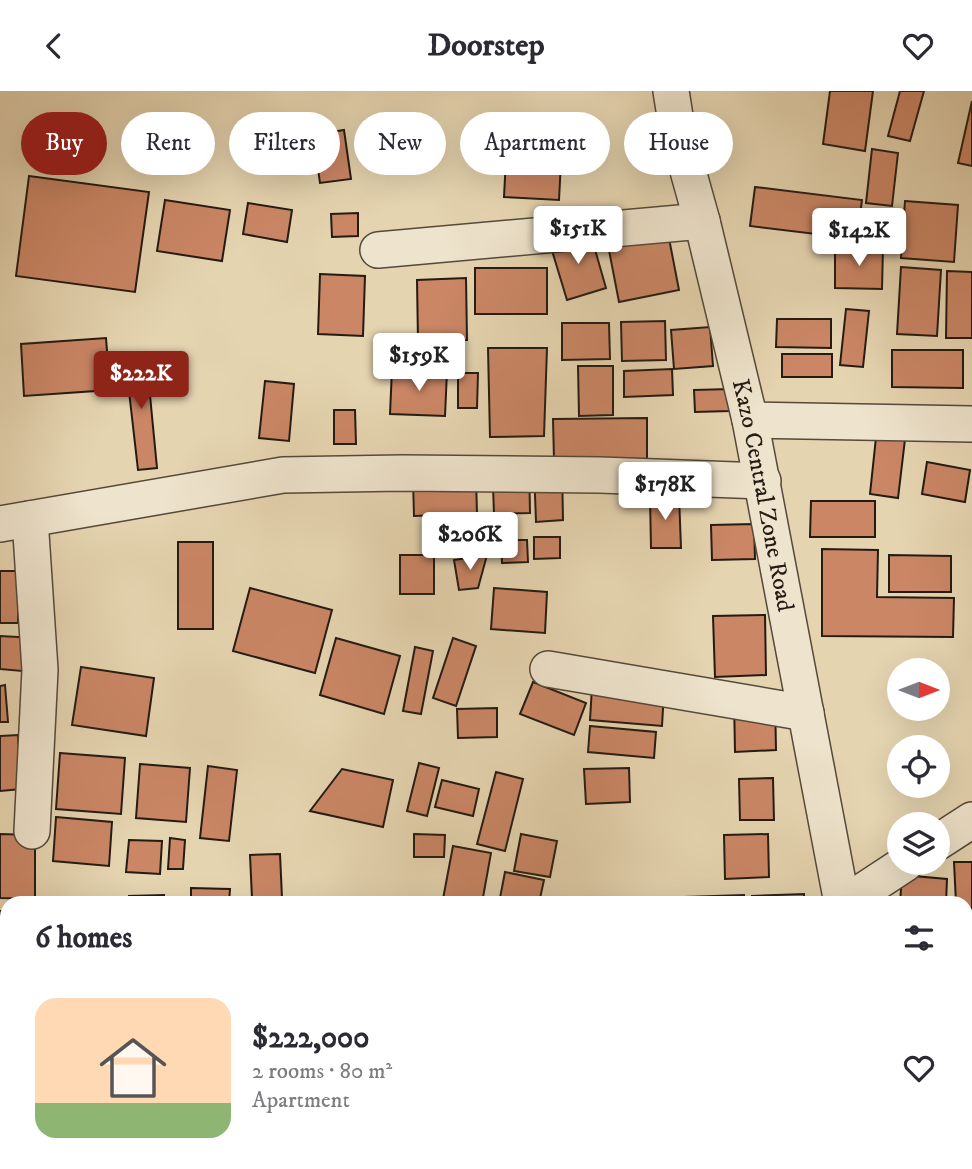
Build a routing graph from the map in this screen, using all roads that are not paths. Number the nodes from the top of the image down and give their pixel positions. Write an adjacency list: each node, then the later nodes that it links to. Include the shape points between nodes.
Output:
1 (671, 91): 2 (street, Kazo Central Zone Road)
2 (702, 221): 3 (street); 4 (street, Kazo Central Zone Road)
3 (378, 250)
4 (750, 420): 5 (street); 6 (street, Kazo Central Zone Road)
5 (972, 424)
6 (763, 481): 7 (street, via 574,475 283,475); 9 (street, Kazo Central Zone Road)
7 (15, 521): 11 (street, via 40,670)
8 (548, 669): 9 (street)
9 (806, 713): 14 (street, Kazo Central Zone Road)
10 (972, 820): 12 (street)
11 (32, 831)
12 (950, 834)
13 (887, 875): 15 (street)
14 (843, 896)
15 (855, 896)

